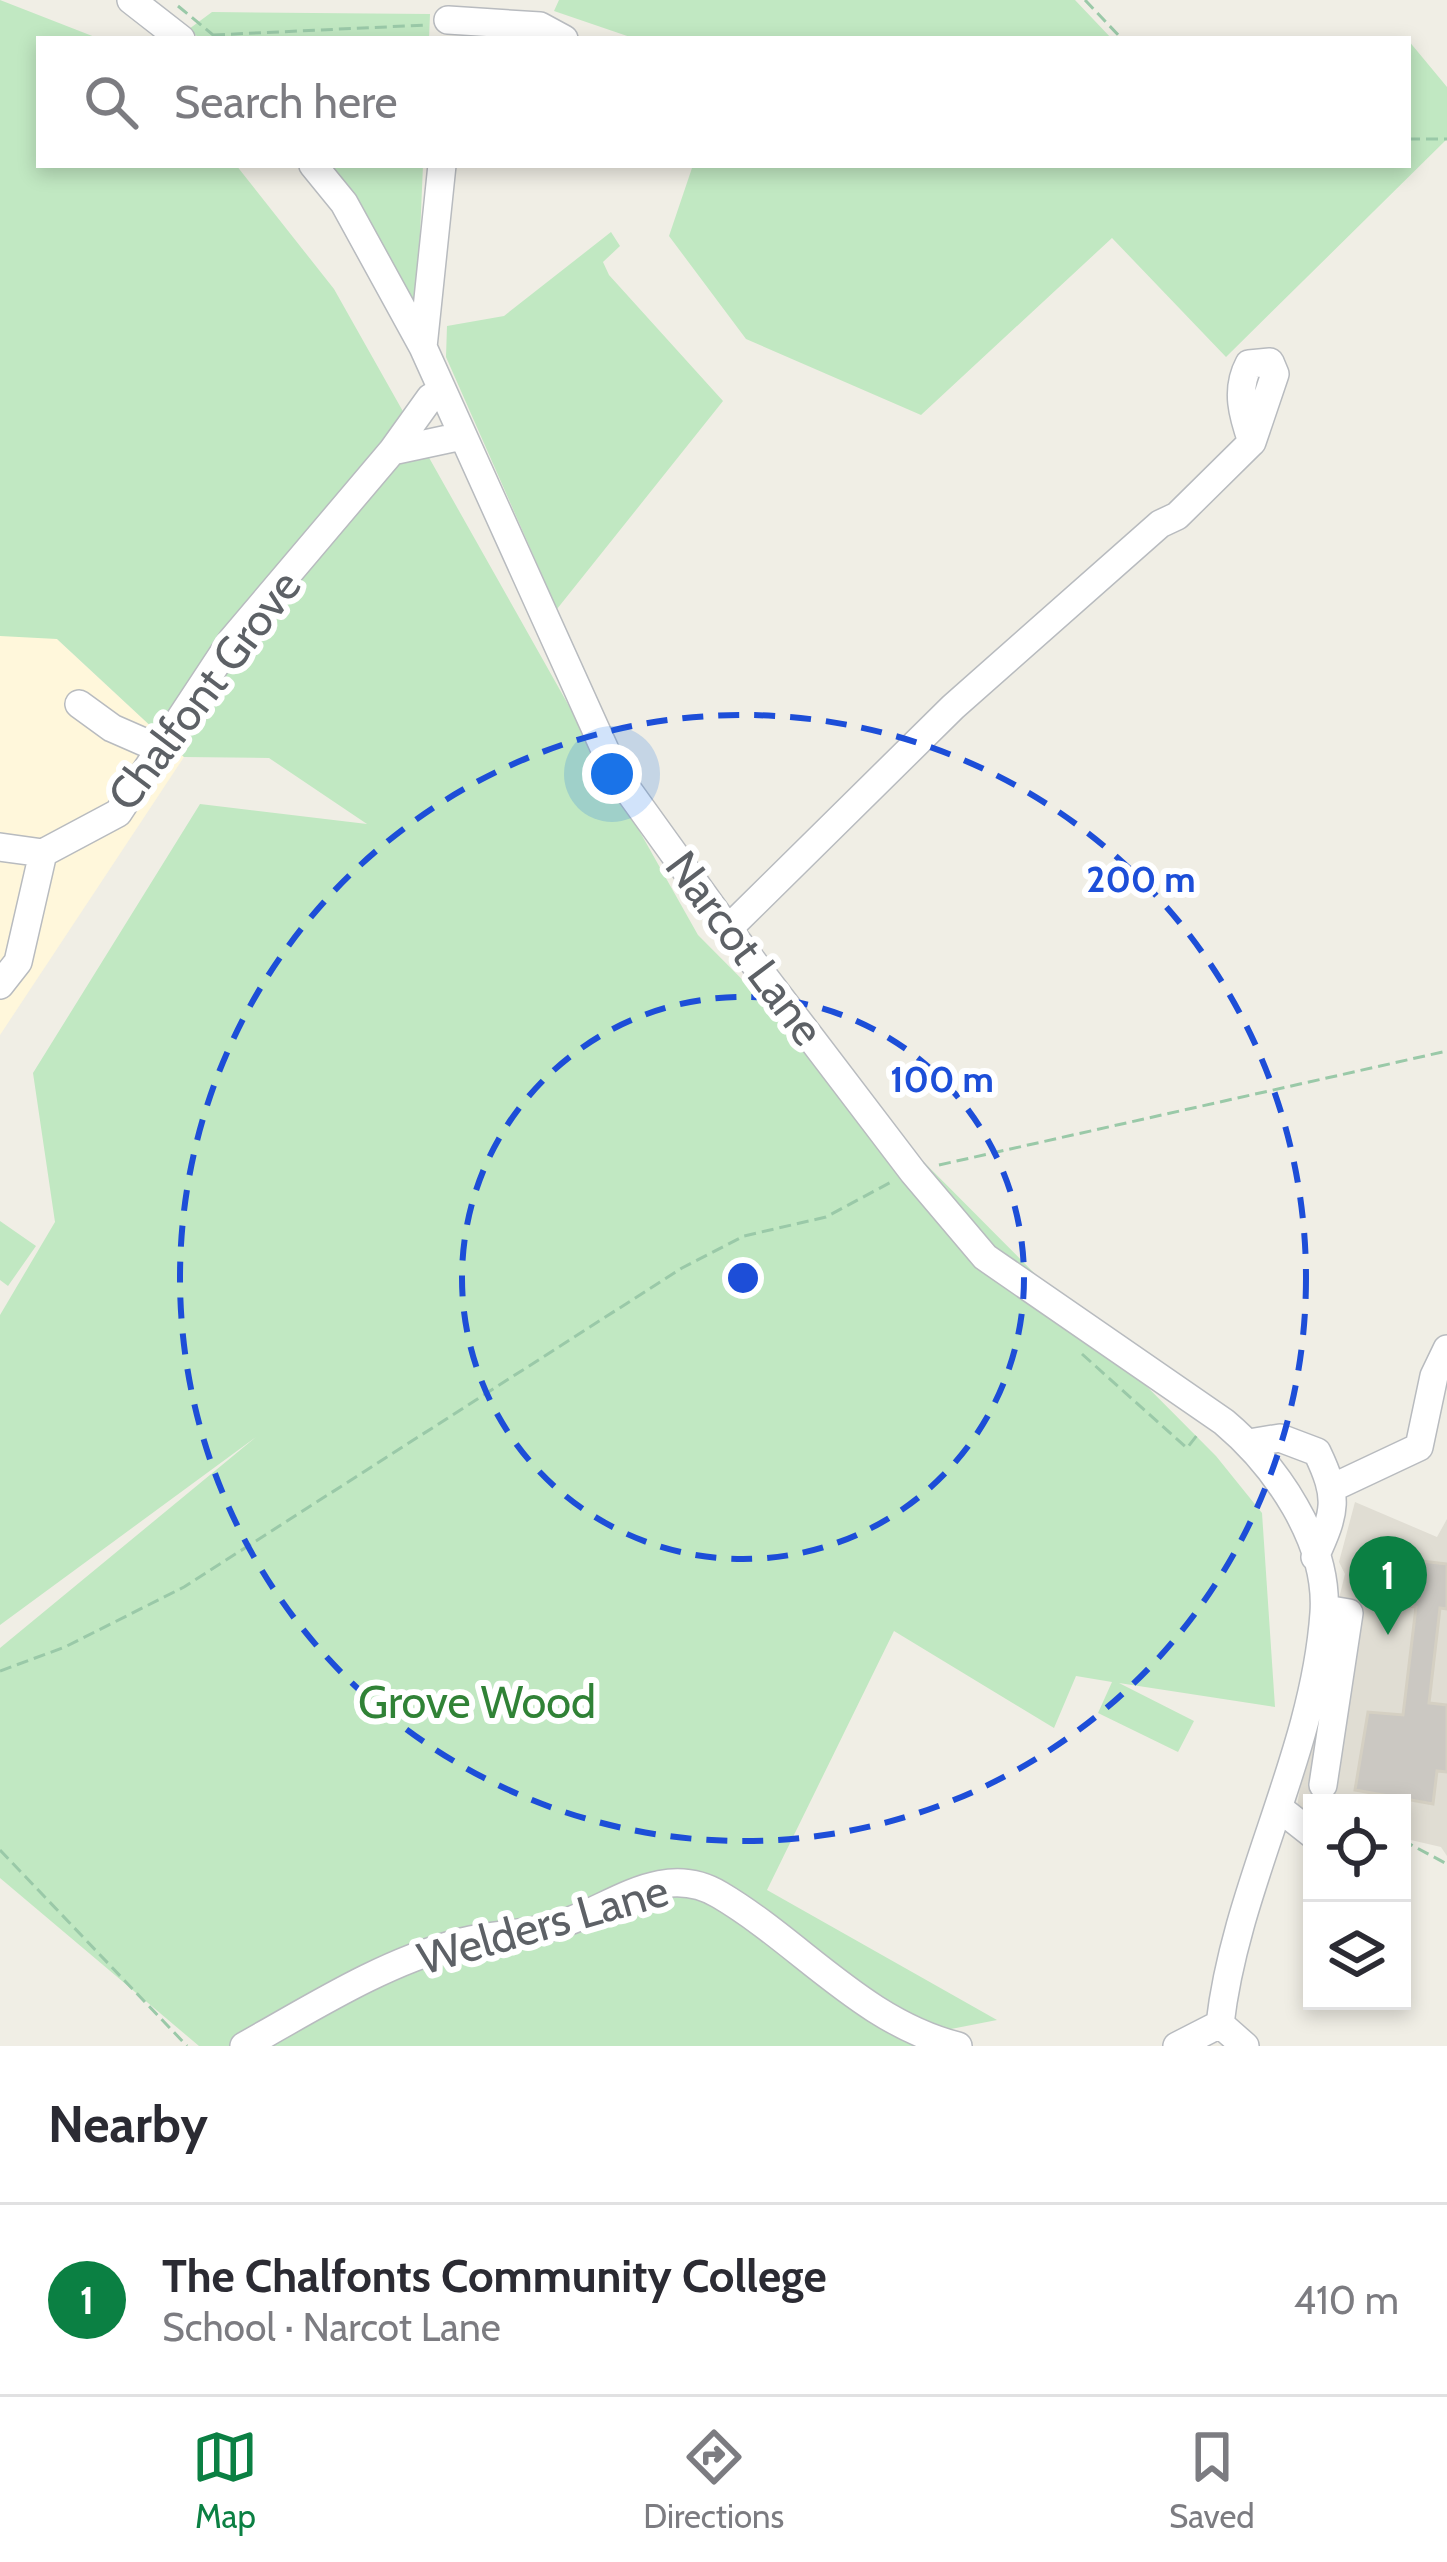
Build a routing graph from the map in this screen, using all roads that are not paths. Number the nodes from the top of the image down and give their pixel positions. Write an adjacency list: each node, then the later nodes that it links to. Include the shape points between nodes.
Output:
1 (131, 0): 3 (street)
2 (449, 21): 4 (street, via 540,26)
3 (185, 26)
4 (558, 36)
5 (315, 168): 7 (street, Narcot Lane, via 344,203)
6 (442, 168): 7 (street)
7 (423, 347): 8 (street, Narcot Lane)
8 (442, 391): 9 (street, Narcot Lane); 11 (street, Chalfont Grove)
9 (462, 436): 11 (street); 16 (street, Narcot Lane, via 615,772)
10 (1252, 442): 16 (street, via 953,706)
11 (392, 451): 13 (street, Chalfont Grove, via 232,640)
12 (79, 704): 13 (street)
13 (160, 749): 15 (street, Chalfont Grove, via 118,813)
14 (0, 847): 15 (street)
15 (43, 853): 17 (street, via 18,962)
16 (728, 928): 19 (street, Narcot Lane, via 905,1175 985,1257)
17 (0, 985)
18 (1447, 1349): 20 (street, via 1419,1447)
19 (1249, 1443): 20 (street, via 1280,1438 1317,1451); 21 (street, Narcot Lane, via 1290,1497)
20 (1334, 1487): 21 (street, via 1332,1520)
21 (1315, 1557): 22 (street, Narcot Lane)
22 (1324, 1609): 23 (street, via 1349,1613); 24 (street, Narcot Lane)
23 (1323, 1785)
24 (1279, 1808): 25 (street); 26 (street, Narcot Lane, via 1226,1971)
25 (1303, 1827)
26 (1220, 2024): 29 (street); 30 (street)
27 (244, 2046): 28 (street, Welders Lane, via 358,1982 457,1943 558,1925 676,1880 718,1893 880,2012)
28 (958, 2046)
29 (1177, 2046)
30 (1245, 2046)

